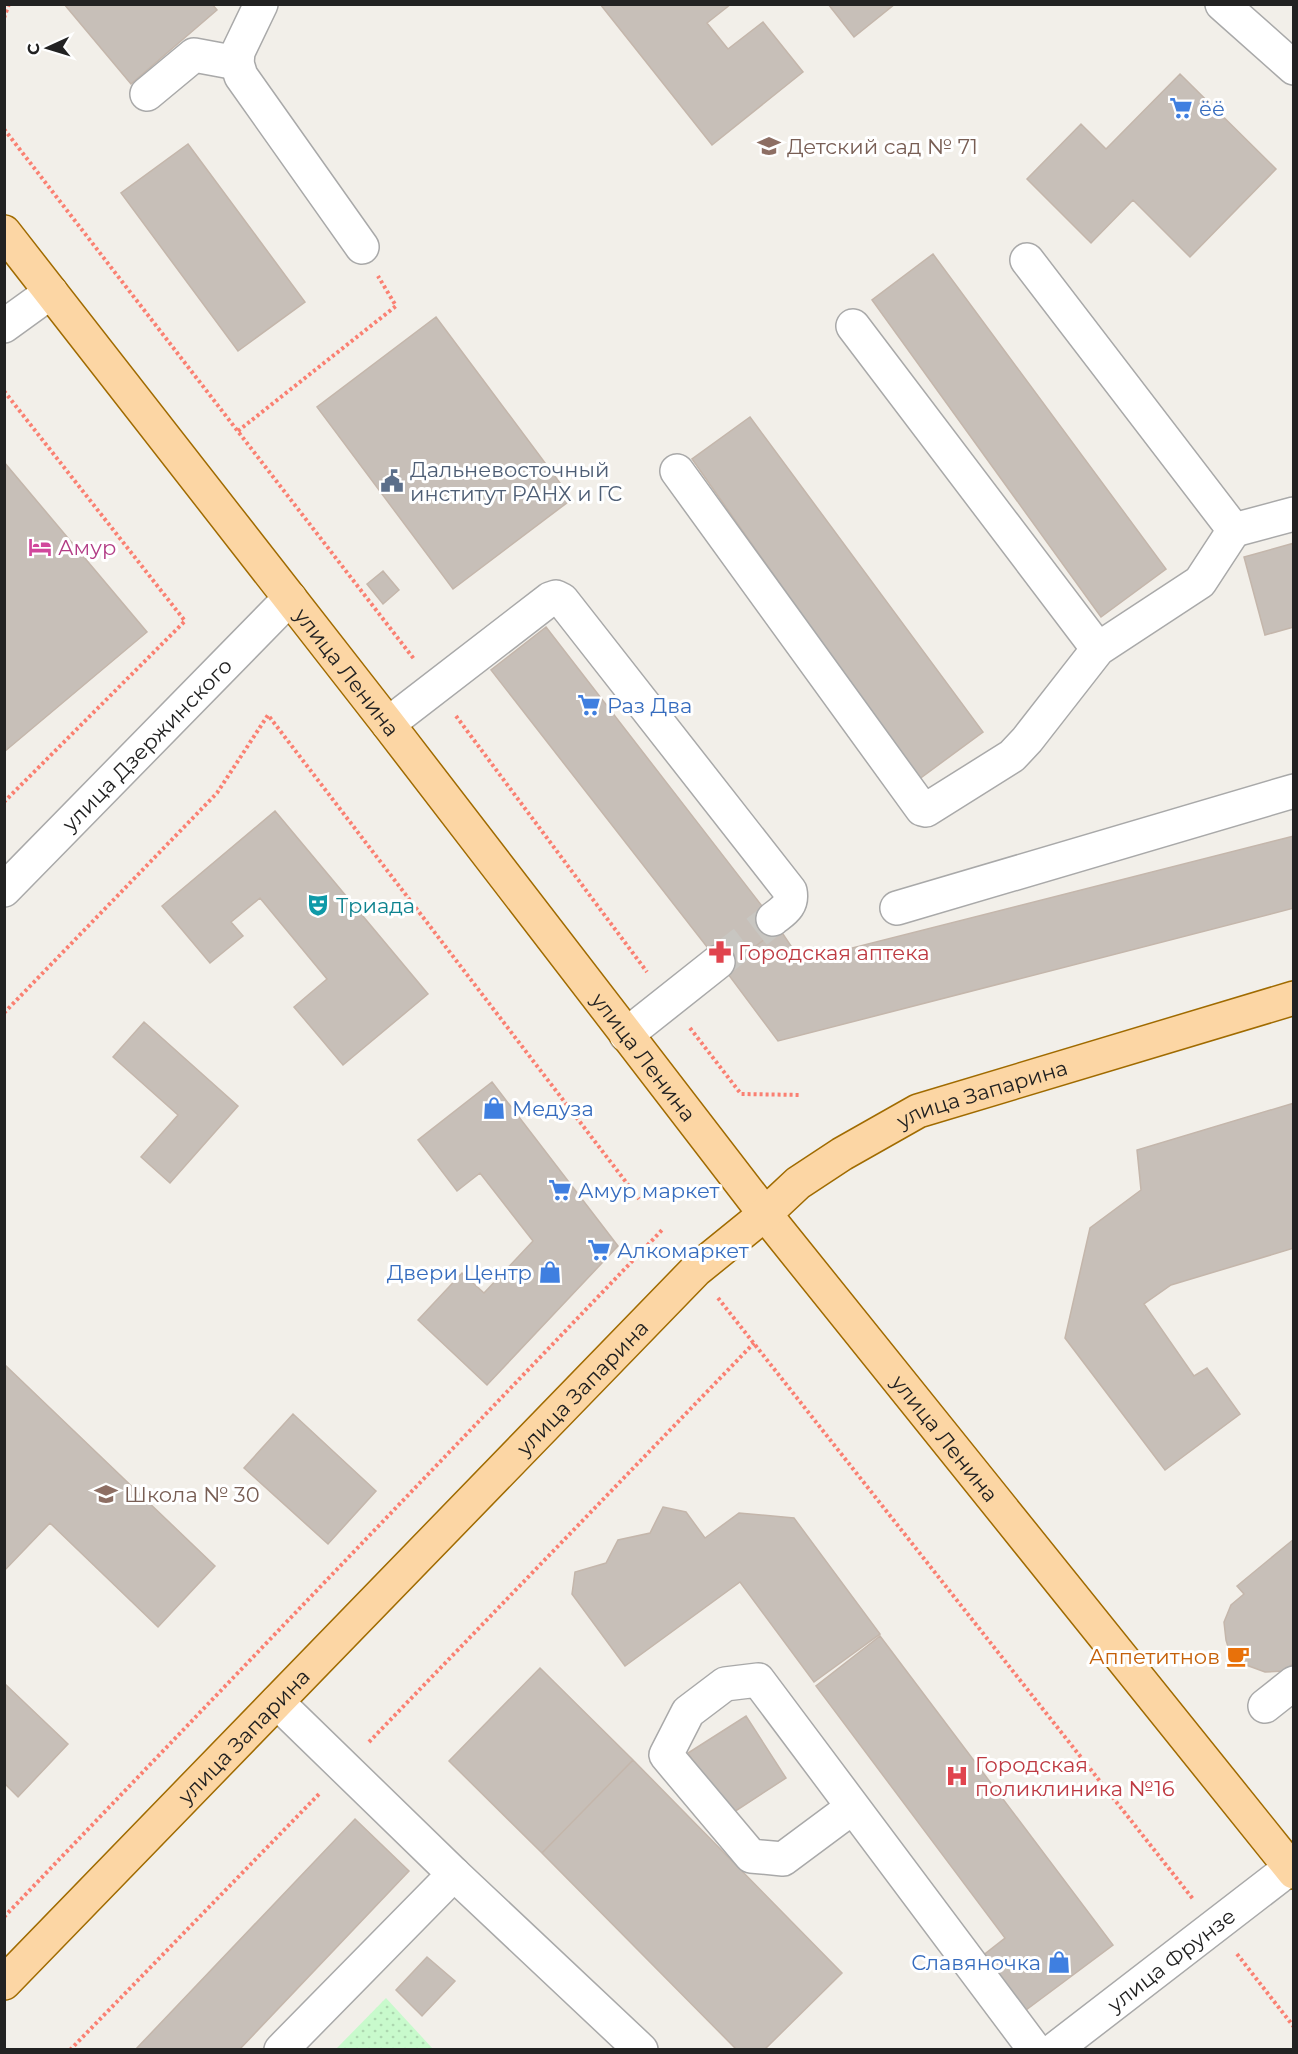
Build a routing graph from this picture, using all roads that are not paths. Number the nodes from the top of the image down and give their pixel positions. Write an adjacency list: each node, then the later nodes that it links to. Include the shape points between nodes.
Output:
1 (261, 4): 3 (street, via 238,52)
2 (1222, 4): 4 (street)
3 (237, 63): 5 (street, via 194,55); 7 (street, via 241,76)
4 (1293, 68)
5 (147, 94)
6 (4, 232): 9 (main road, улица Ленина)
7 (362, 247)
8 (1027, 260): 14 (street)
9 (51, 292): 10 (street); 15 (main road, улица Ленина)
10 (4, 326)
11 (853, 327): 16 (street)
12 (677, 471): 16 (street, via 922,809 931,809 1012,756)
13 (1293, 514): 14 (street)
14 (1234, 530): 16 (street, via 1200,582)
15 (290, 598): 17 (main road, улица Ленина); 19 (street, улица Дзержинского)
16 (1098, 649)
17 (388, 724): 21 (street, via 550,598 562,600 790,891 790,906); 24 (main road, улица Ленина)
18 (1293, 791): 20 (street)
19 (4, 890)
20 (897, 908)
21 (772, 919)
22 (718, 962): 24 (street)
23 (1293, 998): 25 (main road, улица Запарина, via 918,1110 798,1183)
24 (627, 1035): 25 (main road, улица Ленина)
25 (765, 1214): 27 (main road, улица Запарина, via 696,1270); 30 (main road, улица Ленина)
26 (1293, 1683): 28 (street)
27 (277, 1702): 31 (street); 32 (main road, улица Запарина)
28 (1264, 1706)
29 (853, 1807): 29 (street, via 758,1680 725,1684 688,1712 666,1755 751,1856 783,1859); 35 (street)
30 (1292, 1870): 36 (street, улица Фрунзе)
31 (454, 1875): 33 (street); 34 (street)
32 (4, 1983)
33 (281, 2049)
34 (641, 2049)
35 (1035, 2049)
36 (1054, 2049)

